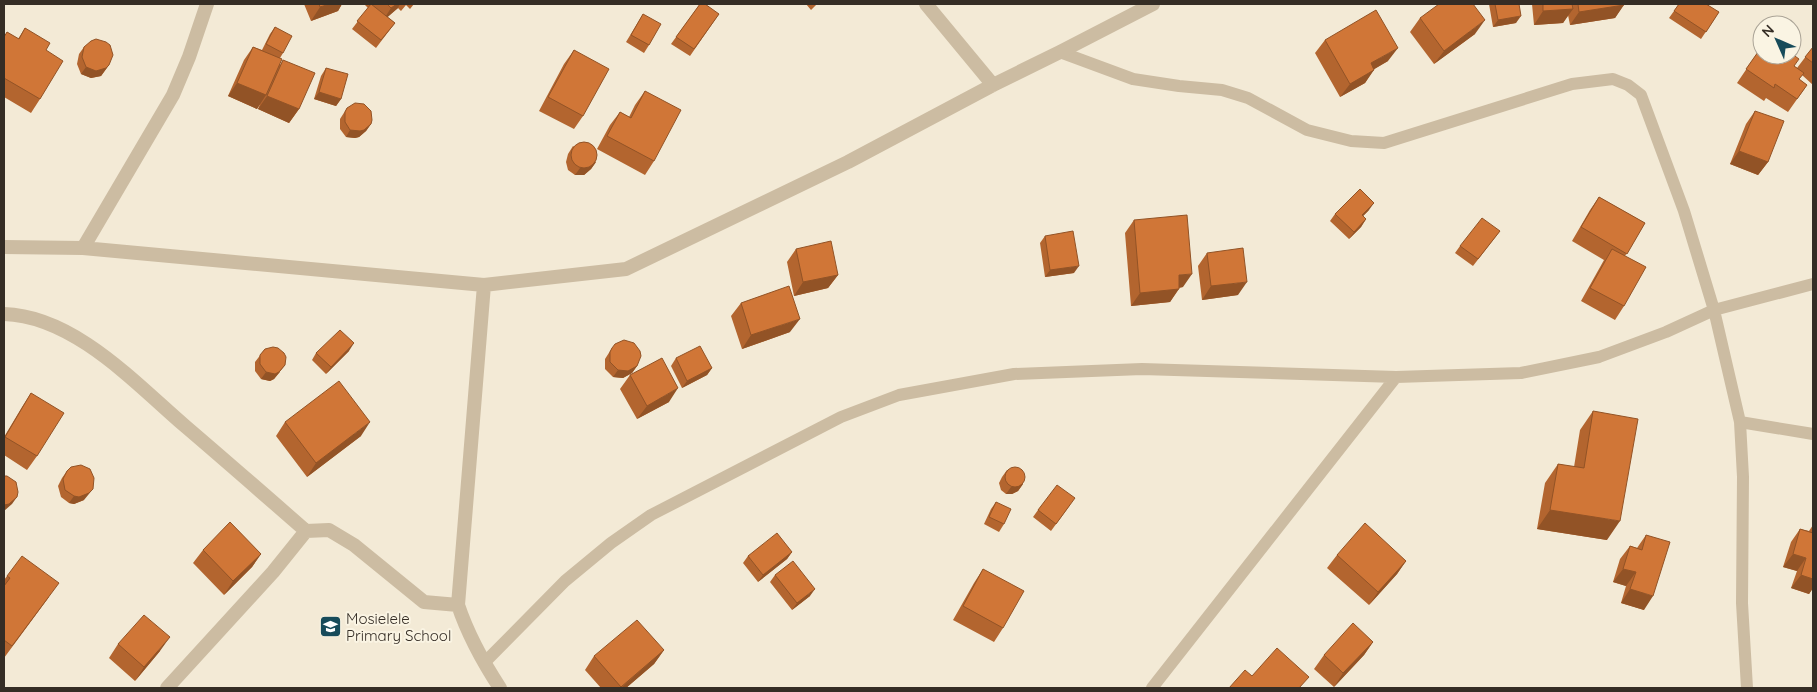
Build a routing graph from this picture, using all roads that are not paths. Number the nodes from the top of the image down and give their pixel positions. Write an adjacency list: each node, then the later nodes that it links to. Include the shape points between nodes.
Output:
1 (207, 4): 7 (street, via 173,95)
2 (926, 4): 5 (street)
3 (1153, 4): 4 (street)
4 (1060, 52): 5 (street); 10 (lane, via 1133,79 1222,90 1248,98 1307,130 1352,141 1384,143 1572,84 1613,79 1641,95 1684,211)
5 (993, 85): 9 (street, via 848,162 626,269)
6 (4, 247): 7 (street)
7 (83, 248): 9 (street)
8 (1813, 284): 10 (lane)
9 (484, 285): 16 (street)
10 (1714, 310): 12 (lane, via 1599,357 1521,373); 13 (lane)
11 (4, 314): 15 (street, via 50,324 96,350)
12 (1396, 377): 17 (lane, via 1142,369 1014,374 899,395 841,417 651,515 564,581); 20 (lane)
13 (1740, 422): 14 (lane); 21 (lane, via 1742,603)
14 (1813, 434)
15 (306, 531): 16 (street, via 329,530 354,545 424,602); 18 (street)
16 (458, 605): 17 (street)
17 (484, 663): 19 (street)
18 (167, 688)
19 (500, 688)
20 (1152, 688)
21 (1748, 688)

